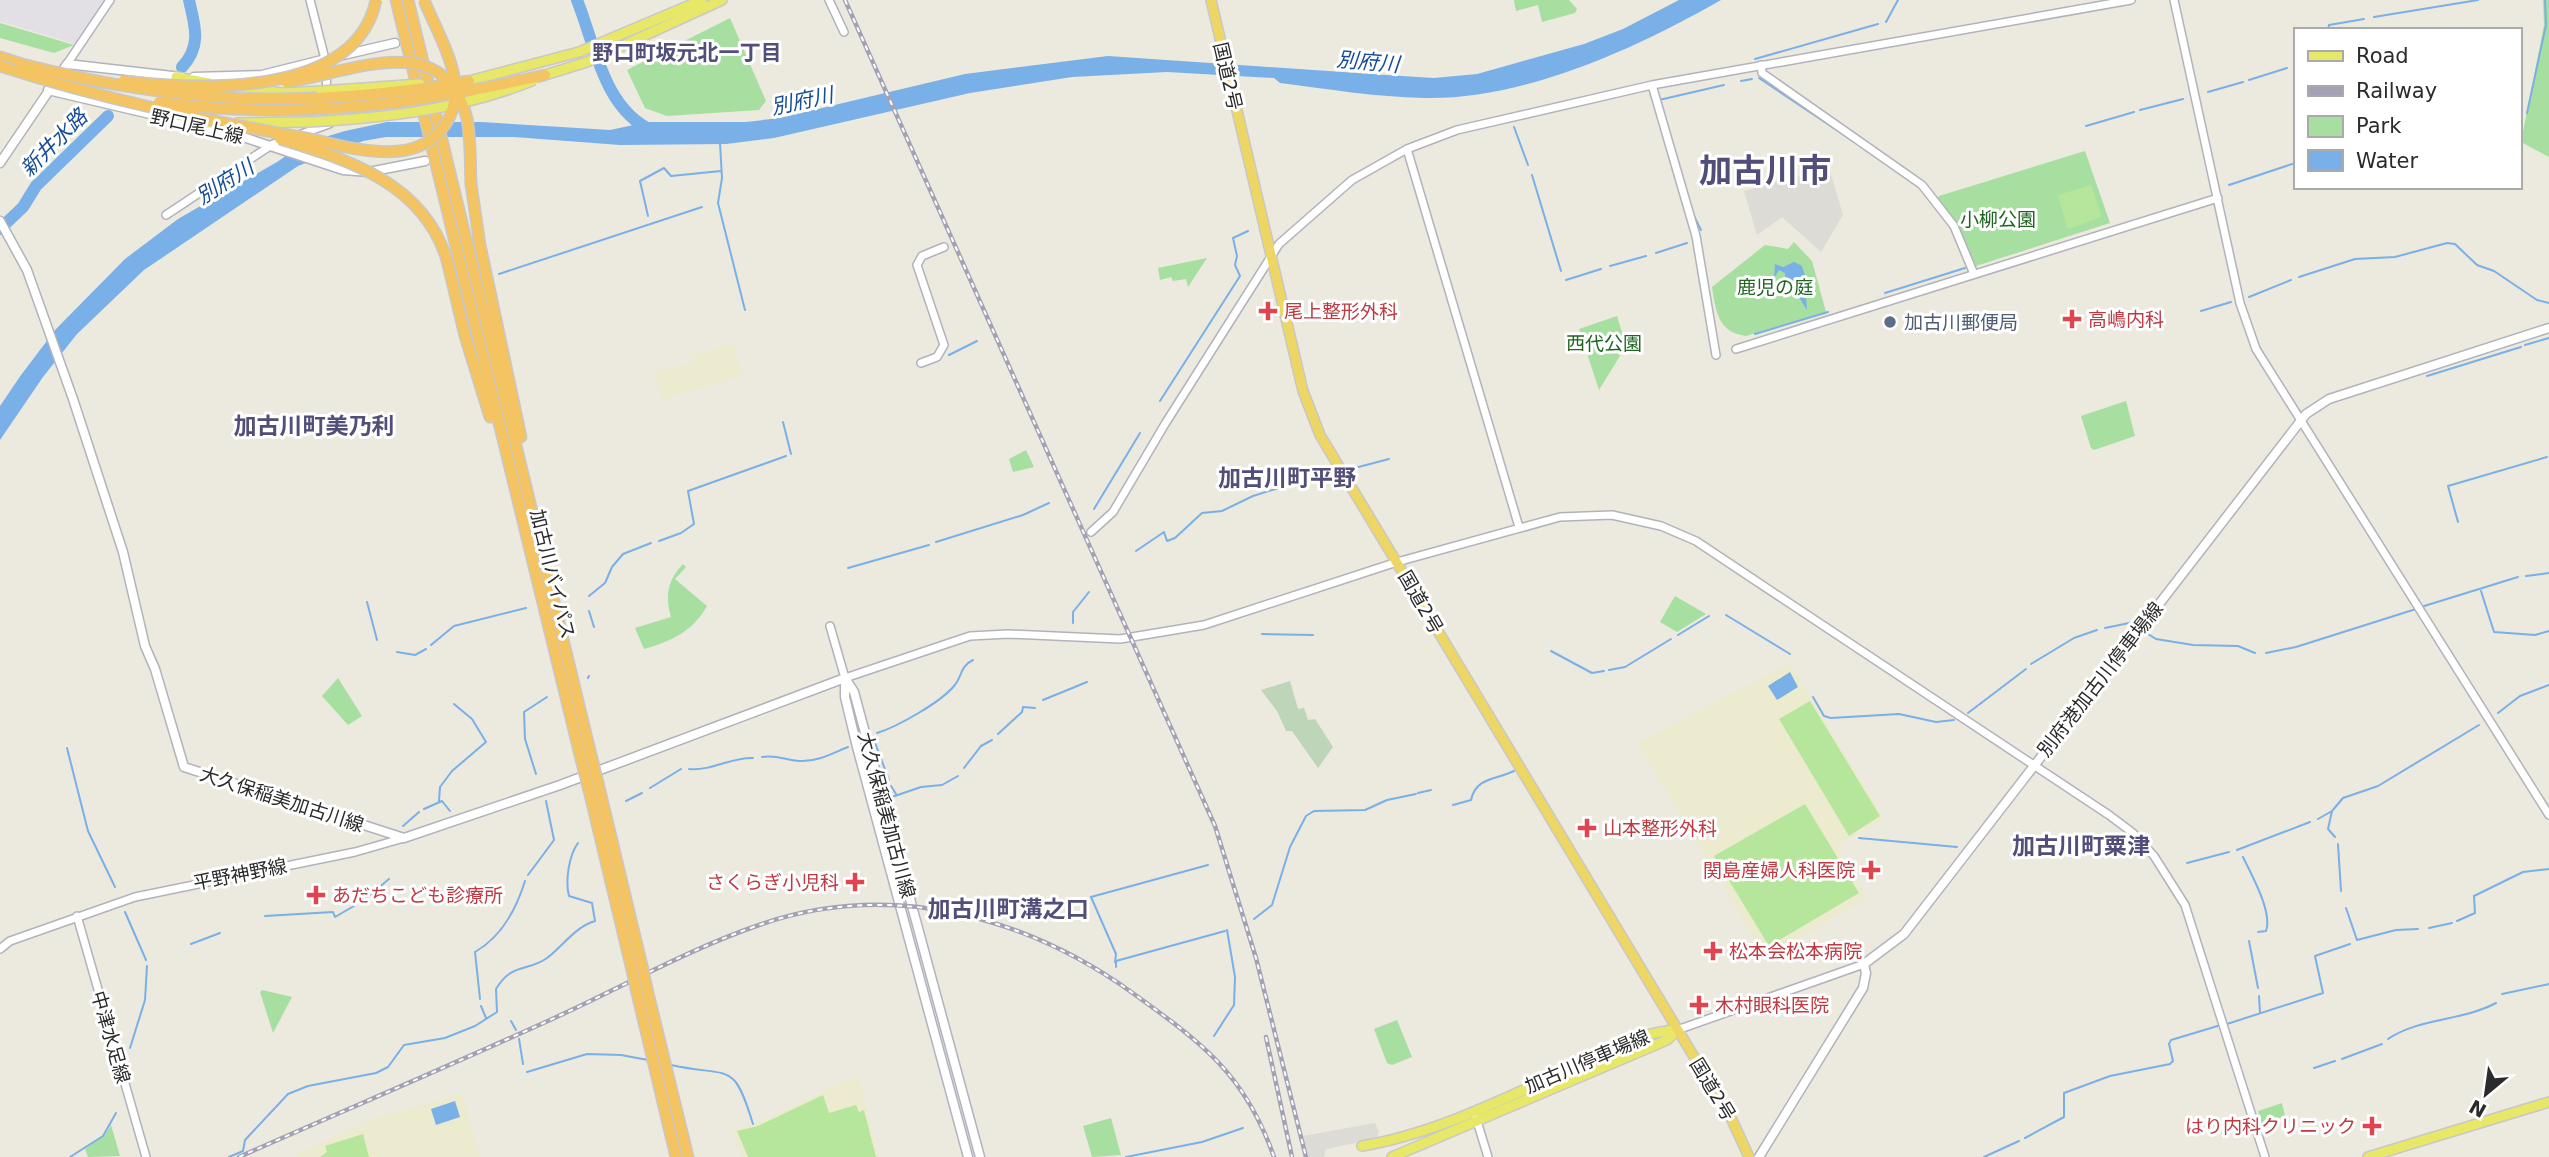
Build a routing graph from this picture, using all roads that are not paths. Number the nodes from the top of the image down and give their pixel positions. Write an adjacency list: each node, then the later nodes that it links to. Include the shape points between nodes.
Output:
1 (110, 0): 19 (street)
2 (310, 0): 17 (street)
3 (376, 0): 25 (highway, bridge, via 364,33 333,60 285,77)
4 (396, 0): 46 (highway, 加古川バイパス)
5 (408, 0): 47 (highway, 加古川バイパス)
6 (424, 0): 30 (highway, bridge, via 451,64 455,89 445,124 425,143 401,151 372,151)
7 (702, 0): 14 (main road)
8 (722, 0): 14 (main road)
9 (829, 0): 13 (street)
10 (1211, 0): 39 (highway, 国道2号)
11 (2131, 0): 20 (street)
12 (2174, 0): 35 (street)
13 (844, 32)
14 (631, 38): 22 (main road); 24 (main road)
15 (396, 43): 17 (main road)
16 (0, 57): 18 (highway)
17 (326, 59): 23 (main road, via 242,78); 31 (street, via 329,124)
18 (22, 64): 24 (highway, bridge, via 140,90 246,101 375,96); 25 (highway, bridge, via 137,83)
19 (67, 64): 23 (main road); 28 (main road)
20 (1761, 65): 26 (street); 40 (street, via 1762,73 1898,165 1927,191 1954,226)
21 (0, 66): 27 (highway, bridge)
22 (545, 75): 27 (highway, bridge, via 425,101 288,111 179,105); 29 (main road, bridge, via 507,92 402,114 309,122)
23 (176, 77): 24 (main road, bridge, via 255,91)
24 (469, 81)
25 (237, 85): 47 (highway, bridge, via 307,79 385,61 406,61 435,72 453,89 466,115 474,210 512,383)
26 (1652, 85): 32 (street, via 1457,130); 43 (street, via 1696,236)
27 (66, 86): 30 (highway, bridge)
28 (48, 90): 29 (main road, 野口尾上線); 34 (main road)
29 (187, 123): 31 (main road, 野口尾上線)
30 (236, 126): 46 (highway, bridge, via 340,160 400,190 432,223 447,260 465,336)
31 (273, 144): 33 (main road, 野口尾上線, via 343,170 369,172); 36 (street)
32 (1406, 149): 39 (street, via 1326,200); 48 (street)
33 (425, 161)
34 (0, 163)
35 (2218, 198): 40 (street); 45 (street, via 2240,303 2253,341)
36 (166, 215)
37 (2, 225): 56 (main road, 大久保稲美加古川線, via 27,270 49,329 109,509 141,617 145,646 184,767)
38 (944, 247): 44 (street, via 922,256 917,265 944,345 937,357)
39 (1270, 257): 49 (street, via 1113,512); 50 (highway, 国道2号, via 1312,417)
40 (1974, 274): 42 (street)
41 (2549, 328): 45 (main road, 別府港加古川停車場線, via 2329,399)
42 (1736, 349)
43 (1716, 355)
44 (921, 363)
45 (2300, 421): 54 (main road, 別府港加古川停車場線); 55 (street)
46 (517, 501): 53 (highway, 加古川バイパス)
47 (536, 524): 53 (highway, 加古川バイパス)
48 (1519, 527): 50 (street); 54 (street, via 1599,514 1637,518 1686,536)
49 (1091, 532)
50 (1397, 562): 52 (street, via 1203,625 1120,639 970,636); 61 (highway, 国道2号)
51 (830, 626): 52 (street)
52 (845, 678): 56 (main road); 69 (main road, 大久保稲美加古川線, via 857,747); 70 (main road, 大久保稲美加古川線, via 854,692)
53 (586, 757): 60 (highway, 加古川バイパス, bridge)
54 (2034, 765): 59 (main road, 別府港加古川停車場線, via 1904,934); 75 (street, via 2122,824 2162,865 2185,905)
55 (2549, 814)
56 (404, 838): 57 (street, 平野神野線, via 153,892)
57 (77, 916): 58 (street, 平野神野線, via 9,941); 66 (street, 中津水足線)
58 (0, 949)
59 (1864, 964): 61 (street); 74 (main road, via 1863,988)
60 (637, 968): 67 (highway, 加古川バイパス, bridge); 68 (highway, 加古川バイパス, bridge)
61 (1677, 1030): 63 (main road, 加古川停車場線, via 1661,1030); 64 (main road, 加古川停車場線, via 1667,1040); 73 (highway, 国道2号)
62 (2549, 1102): 76 (main road)
63 (1473, 1111): 64 (street); 65 (main road, 加古川停車場線, via 1406,1137)
64 (1477, 1121): 71 (main road, 加古川停車場線); 72 (street)
65 (1362, 1146)
66 (146, 1157)
67 (676, 1157)
68 (690, 1157)
69 (968, 1157)
70 (980, 1157)
71 (1392, 1157)
72 (1488, 1157)
73 (1749, 1157)
74 (1759, 1157)
75 (2265, 1157)
76 (2368, 1157)

